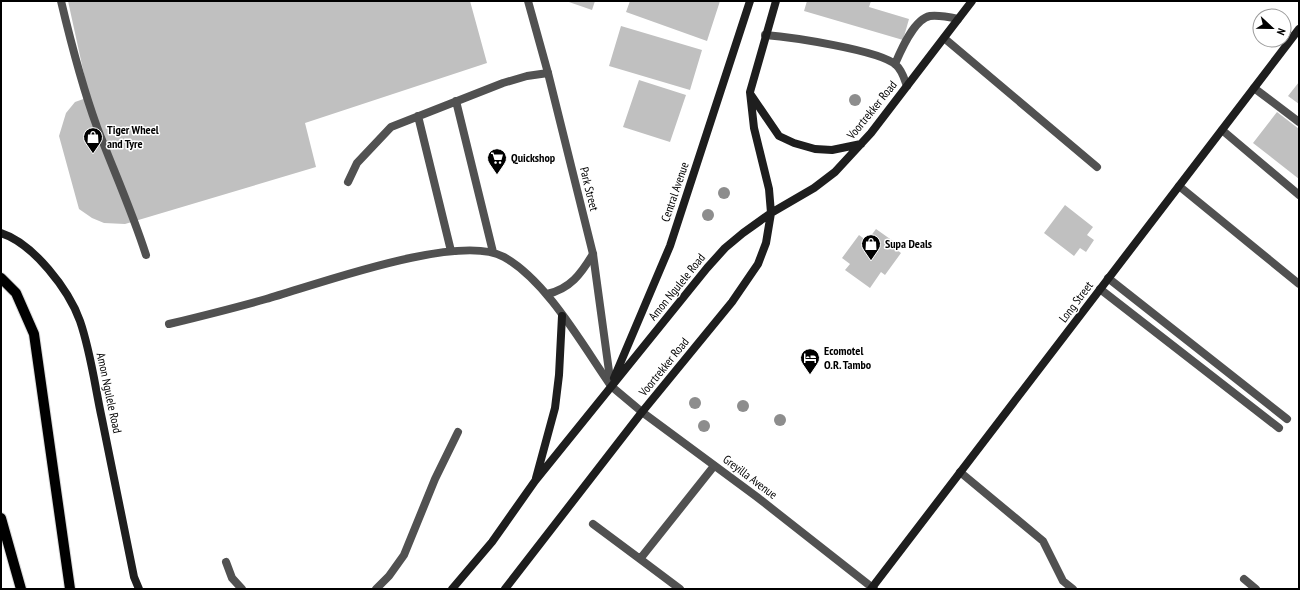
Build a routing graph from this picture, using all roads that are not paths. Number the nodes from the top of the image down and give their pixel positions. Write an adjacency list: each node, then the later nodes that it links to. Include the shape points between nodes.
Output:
1 (61, 1): 29 (street, via 97,126)
2 (528, 1): 11 (street, Park Street)
3 (750, 1): 37 (main road, Central Avenue, via 670,246)
4 (776, 1): 8 (main road, Voortrekker Road)
5 (972, 1): 6 (main road, Voortrekker Road)
6 (958, 19): 9 (main road, Voortrekker Road); 10 (street, via 944,16 925,18 916,24)
7 (1299, 29): 13 (main road, Long Street)
8 (765, 35): 10 (street, via 794,38 870,54); 14 (main road, Voortrekker Road)
9 (944, 38): 12 (main road, Voortrekker Road); 20 (street)
10 (895, 64): 12 (street, via 902,72)
11 (548, 73): 15 (street, via 527,76); 28 (street, Park Street)
12 (907, 86): 19 (main road, Voortrekker Road)
13 (1254, 88): 17 (street); 18 (main road, Long Street)
14 (750, 92): 19 (main road, via 779,136 794,144 832,150); 24 (main road, Voortrekker Road, via 754,128 769,189)
15 (456, 101): 16 (street); 27 (street)
16 (418, 116): 21 (street, via 391,127 357,163); 26 (street)
17 (1299, 122)
18 (1222, 130): 22 (main road, Long Street); 23 (street)
19 (861, 144): 24 (main road, Voortrekker Road, via 835,172 814,188)
20 (1097, 167)
21 (348, 182)
22 (1179, 186): 31 (main road, Long Street); 32 (street)
23 (1299, 195)
24 (771, 212): 37 (main road, Amon Ngulele Road, via 725,248); 38 (main road, Voortrekker Road, via 766,243 758,264 732,302)
25 (1, 233): 52 (main road, Amon Ngulele Road, via 14,237 36,255 60,284 80,320 134,577)
26 (451, 251): 27 (street); 36 (street, via 368,268 266,299)
27 (492, 252): 34 (street, Greyilla Avenue, via 519,267)
28 (593, 254): 34 (street, via 573,282); 37 (street, Park Street)
29 (146, 255)
30 (1, 278): 51 (main road, via 16,293 34,334)
31 (1108, 278): 33 (main road, Long Street); 39 (street)
32 (1299, 284)
33 (1100, 289): 40 (street); 43 (main road, Long Street)
34 (547, 294): 35 (street, Greyilla Avenue)
35 (562, 316): 37 (street, Greyilla Avenue); 44 (main road, via 555,408)
36 (169, 324)
37 (611, 386): 38 (street, Greyilla Avenue); 44 (main road)
38 (642, 412): 42 (street, Greyilla Avenue); 56 (main road)
39 (1287, 419)
40 (1279, 428)
41 (458, 432): 54 (street, via 435,479 404,555)
42 (714, 466): 47 (street); 58 (street, Greyilla Avenue)
43 (960, 472): 58 (main road, Long Street); 59 (street, via 1043,541 1062,581)
44 (536, 481): 55 (main road, via 492,542)
45 (1, 518): 50 (main road)
46 (593, 524): 47 (street)
47 (640, 559): 57 (street)
48 (226, 562): 53 (street, via 232,578)
49 (1244, 578): 60 (street)
50 (21, 589)
51 (70, 589)
52 (139, 589)
53 (242, 589)
54 (376, 589)
55 (452, 589)
56 (505, 589)
57 (680, 589)
58 (873, 589)
59 (1073, 589)
60 (1256, 589)

